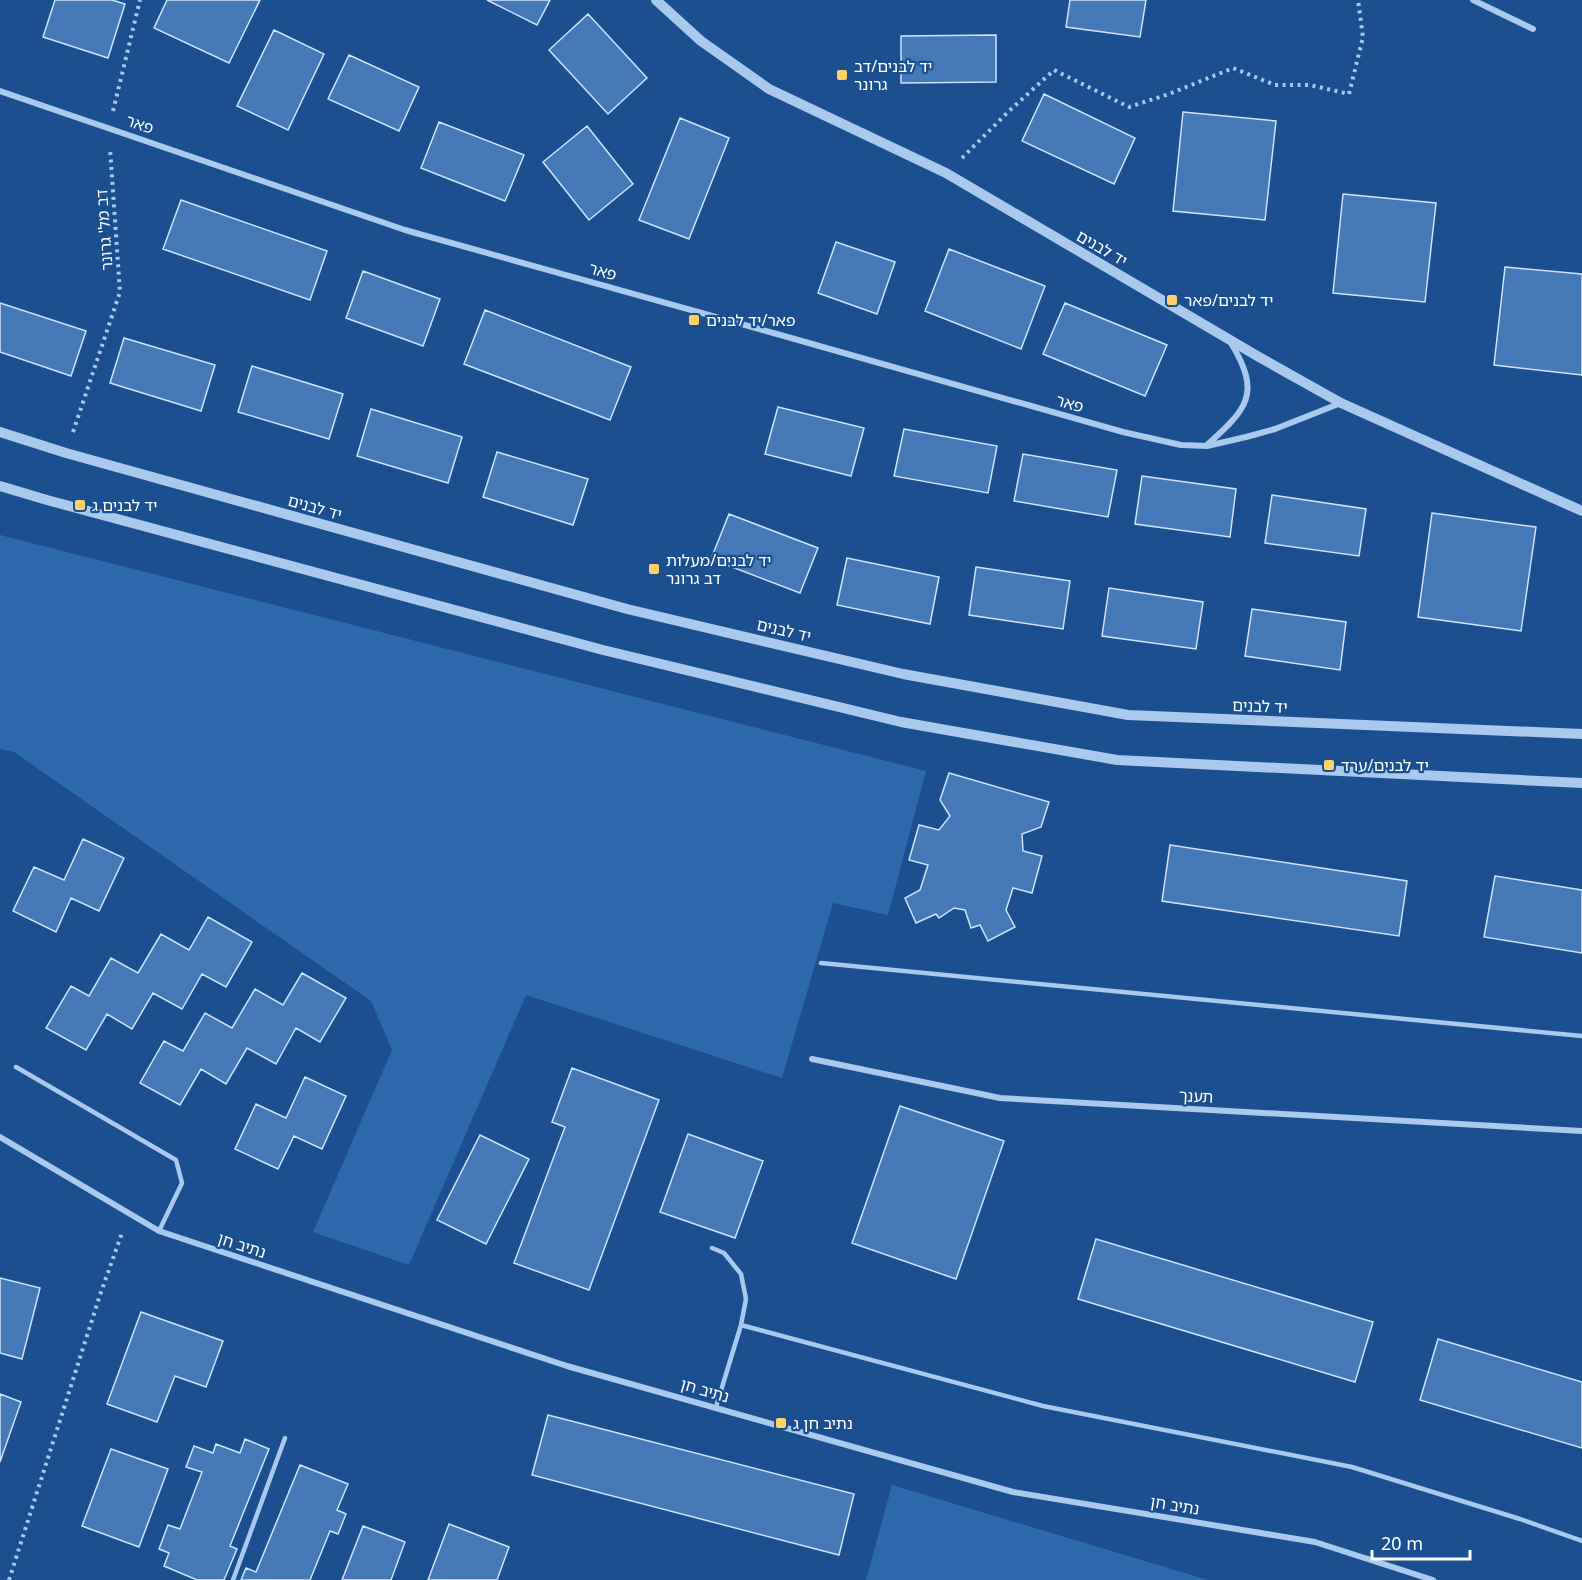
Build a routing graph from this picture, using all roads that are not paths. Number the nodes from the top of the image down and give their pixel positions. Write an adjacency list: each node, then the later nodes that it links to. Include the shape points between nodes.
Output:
1 (656, 0): 5 (street, יד לבנים, via 701,41 769,89 946,173)
2 (1473, 0): 3 (street)
3 (1533, 29)
4 (0, 91): 8 (street, פאר, via 405,230 1123,432 1181,445)
5 (1229, 340): 6 (street, יד לבנים); 8 (street, via 1241,360 1248,384 1245,404)
6 (1341, 403): 8 (street, פאר, via 1275,429); 10 (street, יד לבנים)
7 (0, 432): 11 (street, יד לבנים, via 627,609 903,674 1140,716)
8 (1207, 446)
9 (0, 486): 12 (street, via 603,650 901,722 1117,760)
10 (1582, 511)
11 (1582, 734)
12 (1582, 783)
13 (821, 963): 14 (lane)
14 (1582, 1036)
15 (812, 1059): 17 (street, תענך, via 1000,1098)
16 (16, 1067): 19 (lane, via 176,1160 182,1183)
17 (1582, 1131)
18 (0, 1137): 19 (street, נתיב חן)
19 (159, 1232): 22 (street, נתיב חן, via 567,1366)
20 (712, 1248): 21 (lane, via 724,1253 741,1274 746,1299)
21 (741, 1325): 22 (lane); 24 (lane, via 1043,1406 1352,1467)
22 (716, 1407): 26 (street, נתיב חן, via 1013,1492 1315,1542)
23 (285, 1438): 25 (lane)
24 (1582, 1541)
25 (233, 1580)
26 (1433, 1580)

